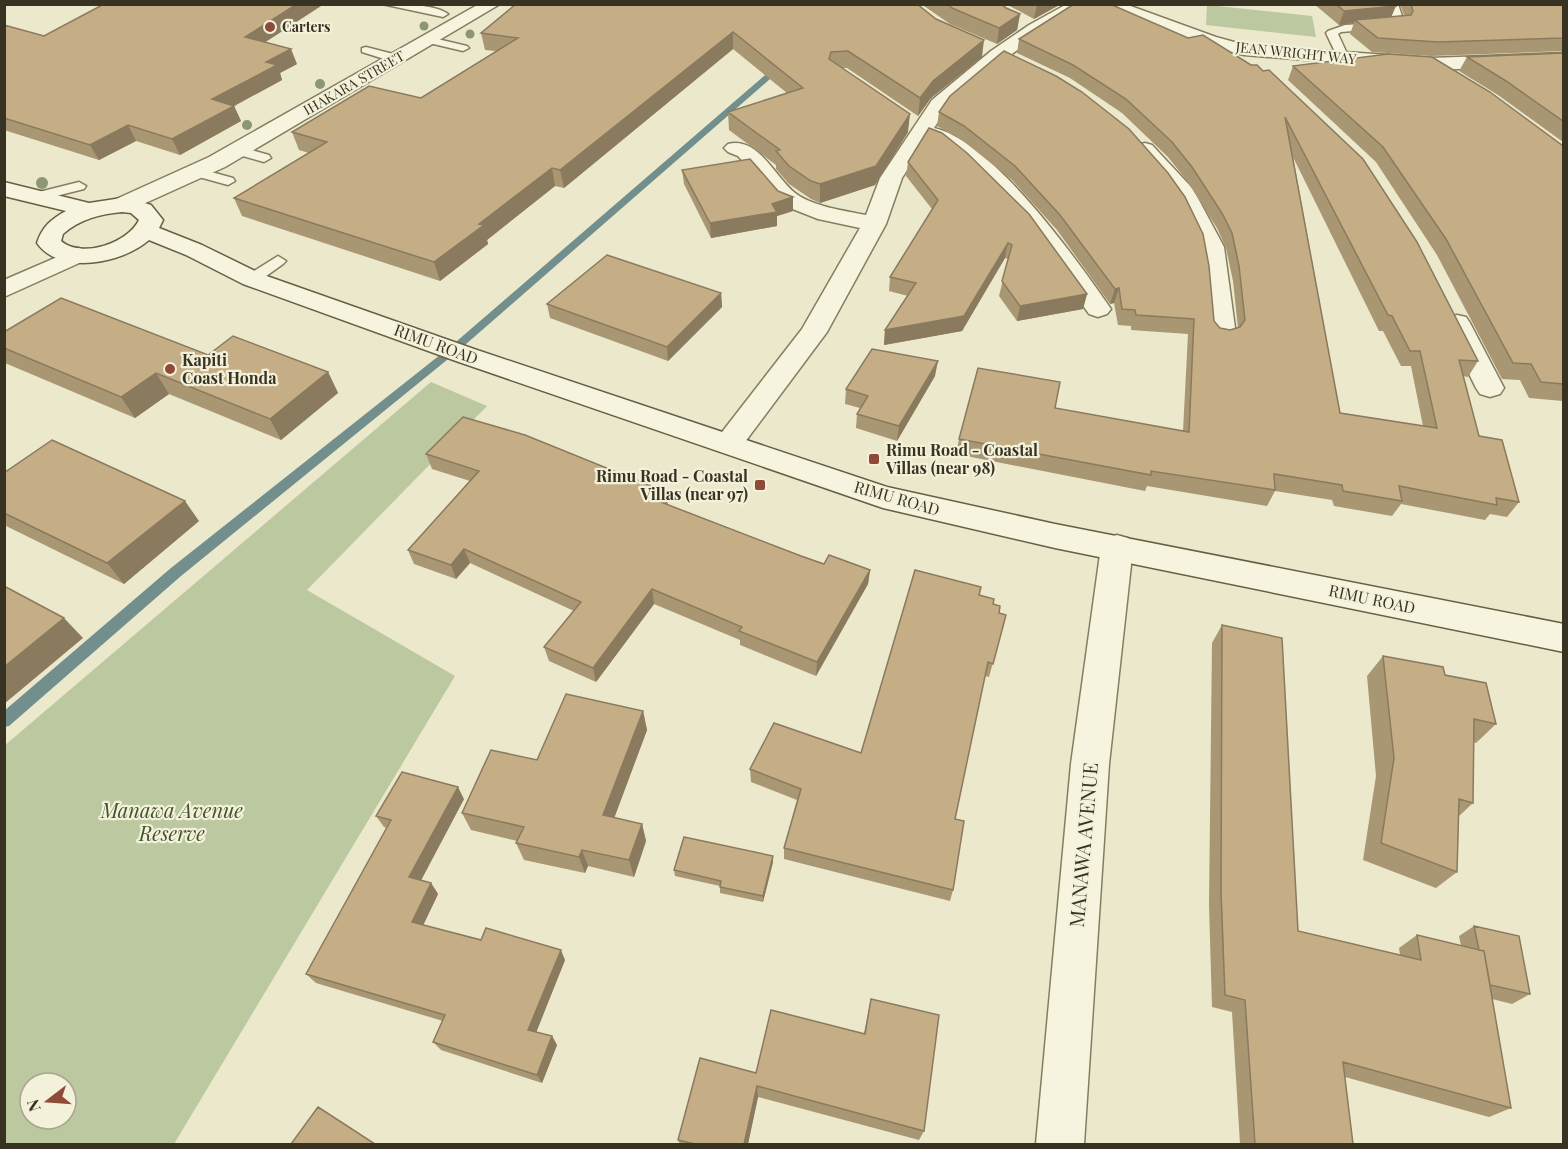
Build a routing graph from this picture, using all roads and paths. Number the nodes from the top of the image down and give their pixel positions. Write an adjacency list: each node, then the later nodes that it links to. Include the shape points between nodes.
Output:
1 (387, 4): 6 (lane)
2 (492, 4): 8 (street, IHAKARA STREET)
3 (1081, 4): 13 (street, via 1027,26)
4 (1108, 4): 12 (street, JEAN WRIGHT WAY)
5 (1392, 4): 14 (lane, via 1399,25 1332,33)
6 (443, 14): 7 (lane); 8 (lane)
7 (422, 16)
8 (466, 19): 9 (street, IHAKARA STREET)
9 (429, 40): 10 (lane); 15 (street, IHAKARA STREET)
10 (463, 48)
11 (366, 50): 15 (lane)
12 (1244, 50): 14 (street, JEAN WRIGHT WAY); 19 (street)
13 (989, 51): 18 (street); 21 (street, via 939,104)
14 (1343, 58): 17 (street, JEAN WRIGHT WAY)
15 (397, 59): 24 (street, IHAKARA STREET, via 359,88)
16 (1563, 59): 17 (street, JEAN WRIGHT WAY)
17 (1431, 64): 20 (street)
18 (1026, 65)
19 (1270, 76)
20 (1461, 83)
21 (913, 123): 33 (street); 43 (street, via 975,160 1036,222)
22 (1129, 133): 44 (street, via 1185,194 1212,248)
23 (735, 148): 33 (street, via 745,152 788,199 826,214)
24 (237, 150): 25 (lane); 26 (street, IHAKARA STREET)
25 (264, 158)
26 (216, 172): 31 (street, IHAKARA STREET); 34 (street, IHAKARA STREET)
27 (79, 186): 29 (lane)
28 (4, 189): 29 (street)
29 (40, 196): 32 (street)
30 (4, 201): 35 (street)
31 (122, 205): 32 (street); 34 (street, RIMU ROAD, via 147,212)
32 (88, 210): 35 (street)
33 (874, 224): 46 (street, via 814,332)
34 (148, 225): 36 (street, IHAKARA STREET, via 132,241); 40 (street, RIMU ROAD)
35 (41, 228): 37 (street, via 54,249); 39 (street)
36 (114, 249): 37 (street); 40 (street, RIMU ROAD)
37 (78, 255): 41 (street)
38 (278, 261): 40 (lane)
39 (4, 273)
40 (252, 279): 46 (street, RIMU ROAD)
41 (4, 290)
42 (1449, 307): 45 (street)
43 (1098, 309)
44 (1223, 335)
45 (1490, 388)
46 (729, 443): 47 (street, RIMU ROAD, via 883,497)
47 (1117, 547): 48 (street, RIMU ROAD); 49 (street, MANAWA AVENUE, via 1090,764)
48 (1563, 638)
49 (1060, 1144)

